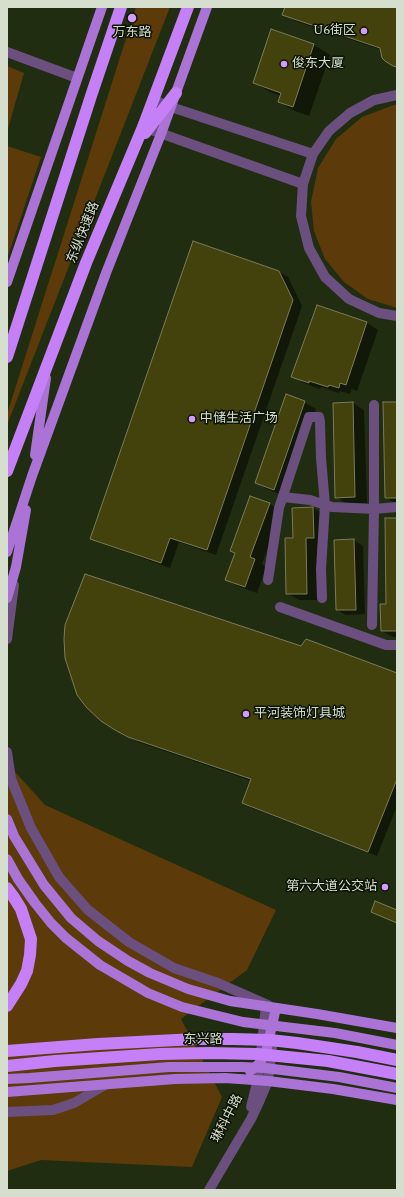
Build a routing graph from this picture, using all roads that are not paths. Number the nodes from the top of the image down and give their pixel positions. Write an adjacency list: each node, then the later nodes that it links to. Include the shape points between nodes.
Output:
1 (102, 7): 6 (main road)
2 (121, 7): 17 (highway)
3 (188, 7): 9 (highway)
4 (207, 7): 7 (main road)
5 (7, 52): 6 (street)
6 (77, 78): 15 (main road)
7 (176, 93): 10 (highway, 东纵快速路)
8 (397, 95): 13 (street, via 374,100 350,113 329,131)
9 (154, 100): 10 (street); 11 (highway)
10 (169, 106): 11 (highway, 东纵快速路); 12 (main road); 13 (street)
11 (146, 128): 12 (street); 18 (highway, 东纵快速路, via 136,145 86,263)
12 (161, 134): 14 (street); 21 (main road, via 106,273)
13 (313, 154): 14 (street)
14 (303, 184): 16 (street, via 301,216 305,236 308,248 325,277 349,299 379,313)
15 (7, 282)
16 (397, 316)
17 (7, 357)
18 (48, 364): 20 (highway, 东纵快速路); 21 (main road)
19 (374, 405): 25 (street)
20 (7, 471)
21 (32, 476): 26 (main road); 27 (main road)
22 (282, 497): 23 (street, via 310,500); 23 (street, via 309,417 319,417); 28 (street)
23 (325, 505): 25 (street); 30 (street)
24 (397, 507): 25 (street)
25 (374, 509): 32 (street)
26 (7, 552)
27 (16, 567): 29 (main road); 33 (street)
28 (268, 580)
29 (7, 598)
30 (322, 598)
31 (280, 607): 34 (street, via 386,645)
32 (372, 625)
33 (7, 638)
34 (397, 645)
35 (7, 752): 41 (street, via 11,779 31,828 59,877 88,910 129,942 174,968 218,983)
36 (7, 819): 37 (main road)
37 (10, 837): 41 (main road, via 71,918 98,941 139,967 169,982 230,1001)
38 (7, 859): 43 (main road, bridge, via 35,903 66,938 100,965 148,993 182,1007 243,1022 335,1033)
39 (7, 888): 40 (highway, via 21,909 31,939 27,971)
40 (7, 1006)
41 (271, 1007): 42 (main road); 46 (main road, via 266,1052); 52 (street, 琳科中路)
42 (397, 1028)
43 (397, 1045)
44 (7, 1051): 45 (highway, 东兴路, bridge, via 98,1044 233,1039 296,1043)
45 (397, 1060)
46 (259, 1064): 49 (main road, via 240,1076); 51 (street, 琳科中路)
47 (7, 1066): 48 (highway, 东兴路, bridge, via 153,1054 258,1054 328,1061)
48 (397, 1074)
49 (225, 1078): 51 (main road); 53 (main road)
50 (7, 1079): 54 (main road, bridge, via 169,1067 234,1067 332,1076)
51 (258, 1079): 52 (main road); 58 (street, 琳科中路, via 250,1109)
52 (268, 1080): 56 (main road); 59 (street, 琳科中路, via 251,1119)
53 (105, 1085): 55 (main road); 57 (street, via 74,1103 53,1110)
54 (397, 1088)
55 (7, 1092)
56 (397, 1100)
57 (7, 1112)
58 (203, 1190)
59 (209, 1190)

